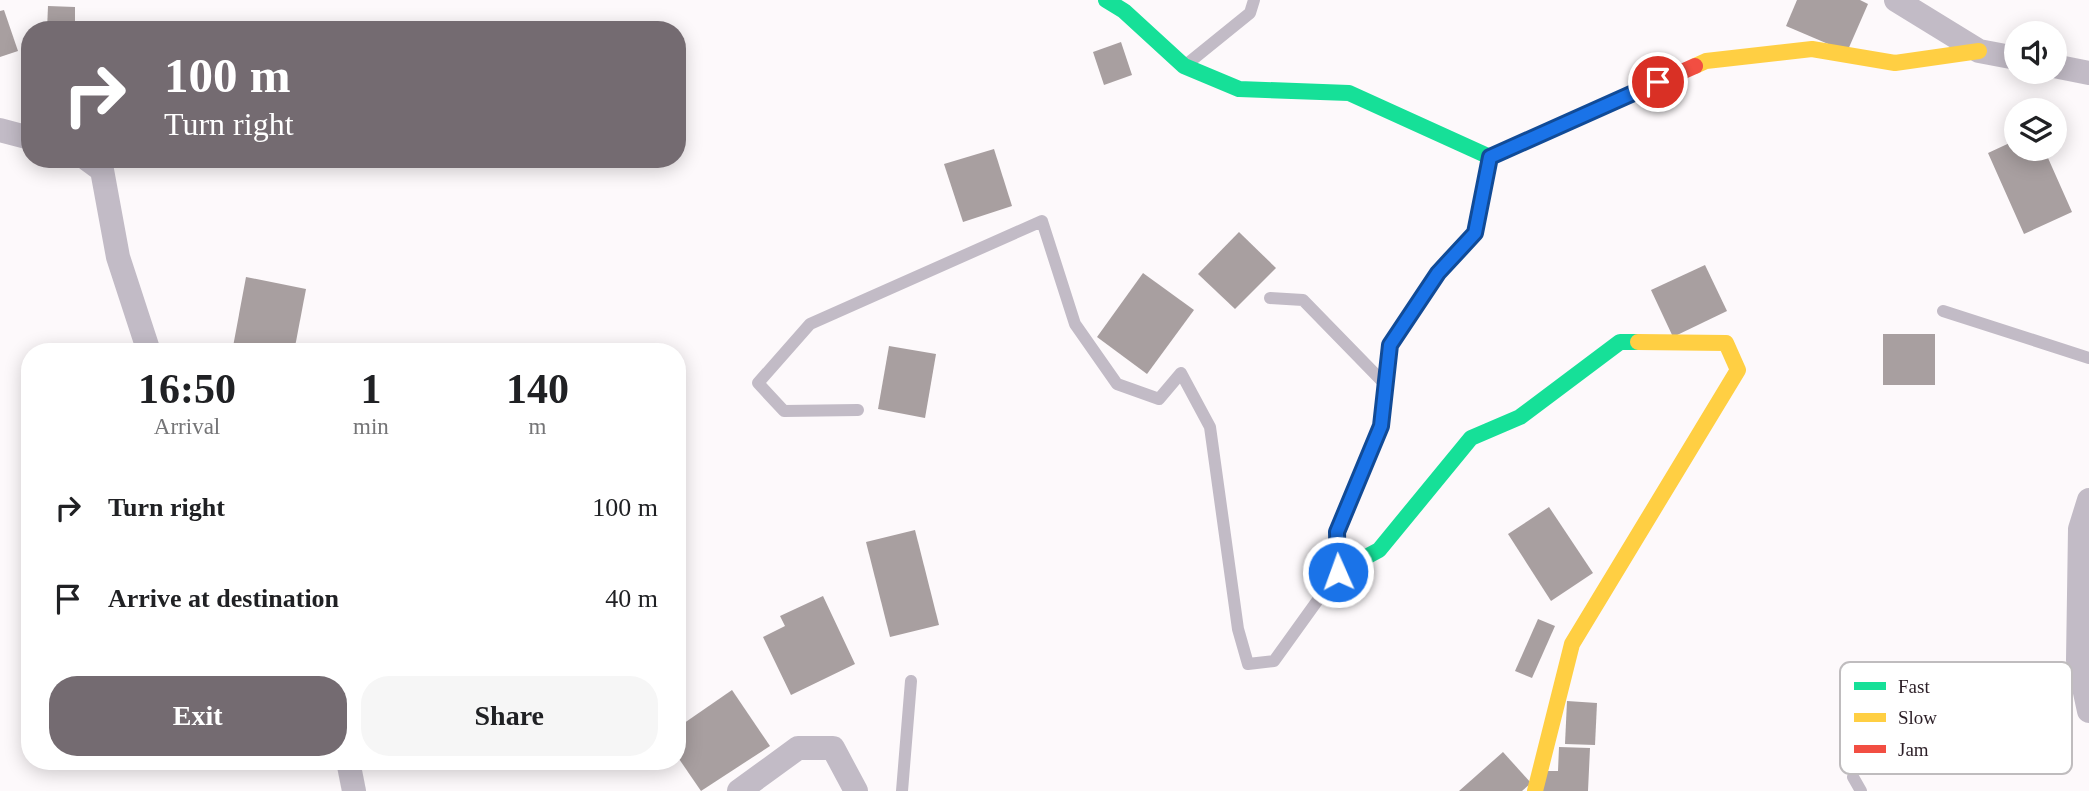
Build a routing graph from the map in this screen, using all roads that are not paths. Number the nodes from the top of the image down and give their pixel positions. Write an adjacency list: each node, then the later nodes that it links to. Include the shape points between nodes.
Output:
1 (1106, 0): 6 (street)
2 (1254, 0): 6 (lane, via 1250,13)
3 (1896, 0): 4 (street)
4 (1979, 51): 5 (street); 11 (street, via 1895,64 1812,49 1706,61)
5 (2004, 56)
6 (1184, 66): 11 (street, via 1239,89 1349,93)
7 (2067, 69): 8 (street)
8 (2089, 73)
9 (0, 130): 10 (street)
10 (21, 136)
11 (1490, 157): 17 (street, via 1475,233 1438,273 1390,345)
12 (99, 168): 15 (street, via 118,257)
13 (1270, 298): 17 (lane, via 1303,300)
14 (1943, 311): 16 (lane)
15 (146, 343)
16 (2089, 358)
17 (1386, 386): 20 (street, via 1381,426 1337,532)
18 (858, 410): 20 (lane, via 784,411 758,383 810,324 1042,221 1075,324 1117,384 1159,399 1181,373 1210,427 1238,629 1248,664 1274,661)
19 (2088, 505): 22 (street, via 2080,528 2078,660)
20 (1338, 572): 29 (street, via 1379,550 1471,438 1520,417 1620,342 1726,343 1738,370 1572,644)
21 (911, 681): 28 (lane)
22 (2089, 711)
23 (350, 770): 25 (street)
24 (1853, 778): 30 (lane)
25 (354, 791)
26 (739, 791): 27 (street, via 798,748 833,748)
27 (856, 791)
28 (902, 791)
29 (1535, 791)
30 (1861, 791)

